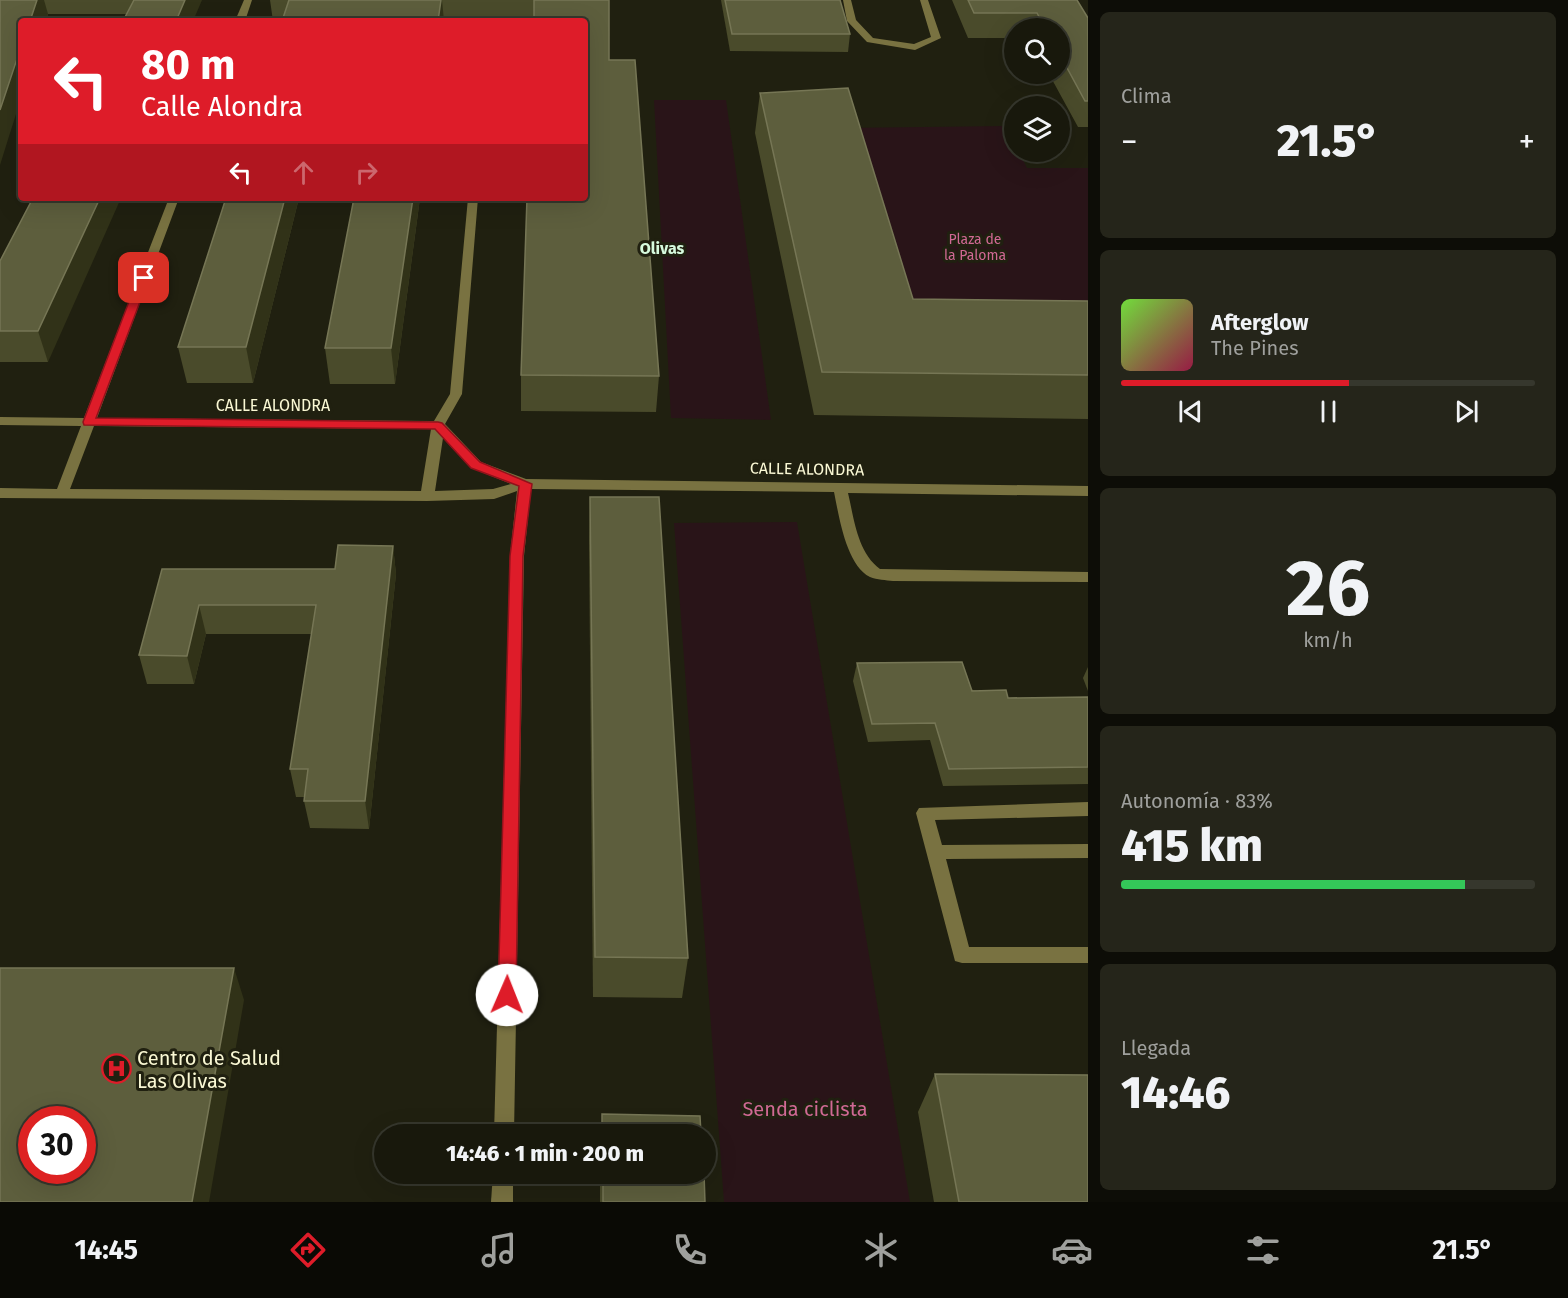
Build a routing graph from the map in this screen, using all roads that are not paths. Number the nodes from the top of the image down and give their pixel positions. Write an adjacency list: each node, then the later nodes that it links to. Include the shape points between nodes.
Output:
1 (248, 0): 4 (street)
2 (847, 0): 3 (street, via 852,21 870,40 915,47 936,38)
3 (924, 0)
4 (241, 18)
5 (173, 201): 8 (street)
6 (473, 201): 9 (street, via 456,394)
7 (0, 421): 8 (street, CALLE ALONDRA)
8 (89, 422): 9 (street, CALLE ALONDRA); 14 (street)
9 (438, 425): 10 (street, CALLE ALONDRA, via 476,465); 15 (street)
10 (525, 484): 11 (street, CALLE ALONDRA); 15 (street, CALLE ALONDRA, via 494,494); 21 (street, via 517,556)
11 (840, 488): 12 (street, CALLE ALONDRA); 16 (street, via 851,537 874,573)
12 (1088, 491)
13 (0, 493): 14 (street, CALLE ALONDRA)
14 (62, 493): 15 (street, CALLE ALONDRA)
15 (428, 496)
16 (1088, 577)
17 (1088, 809): 19 (street, via 925,813)
18 (1088, 851): 19 (street)
19 (935, 852): 20 (street, via 962,955)
20 (1088, 955)
21 (504, 1124)
22 (503, 1184): 23 (street)
23 (502, 1202)

